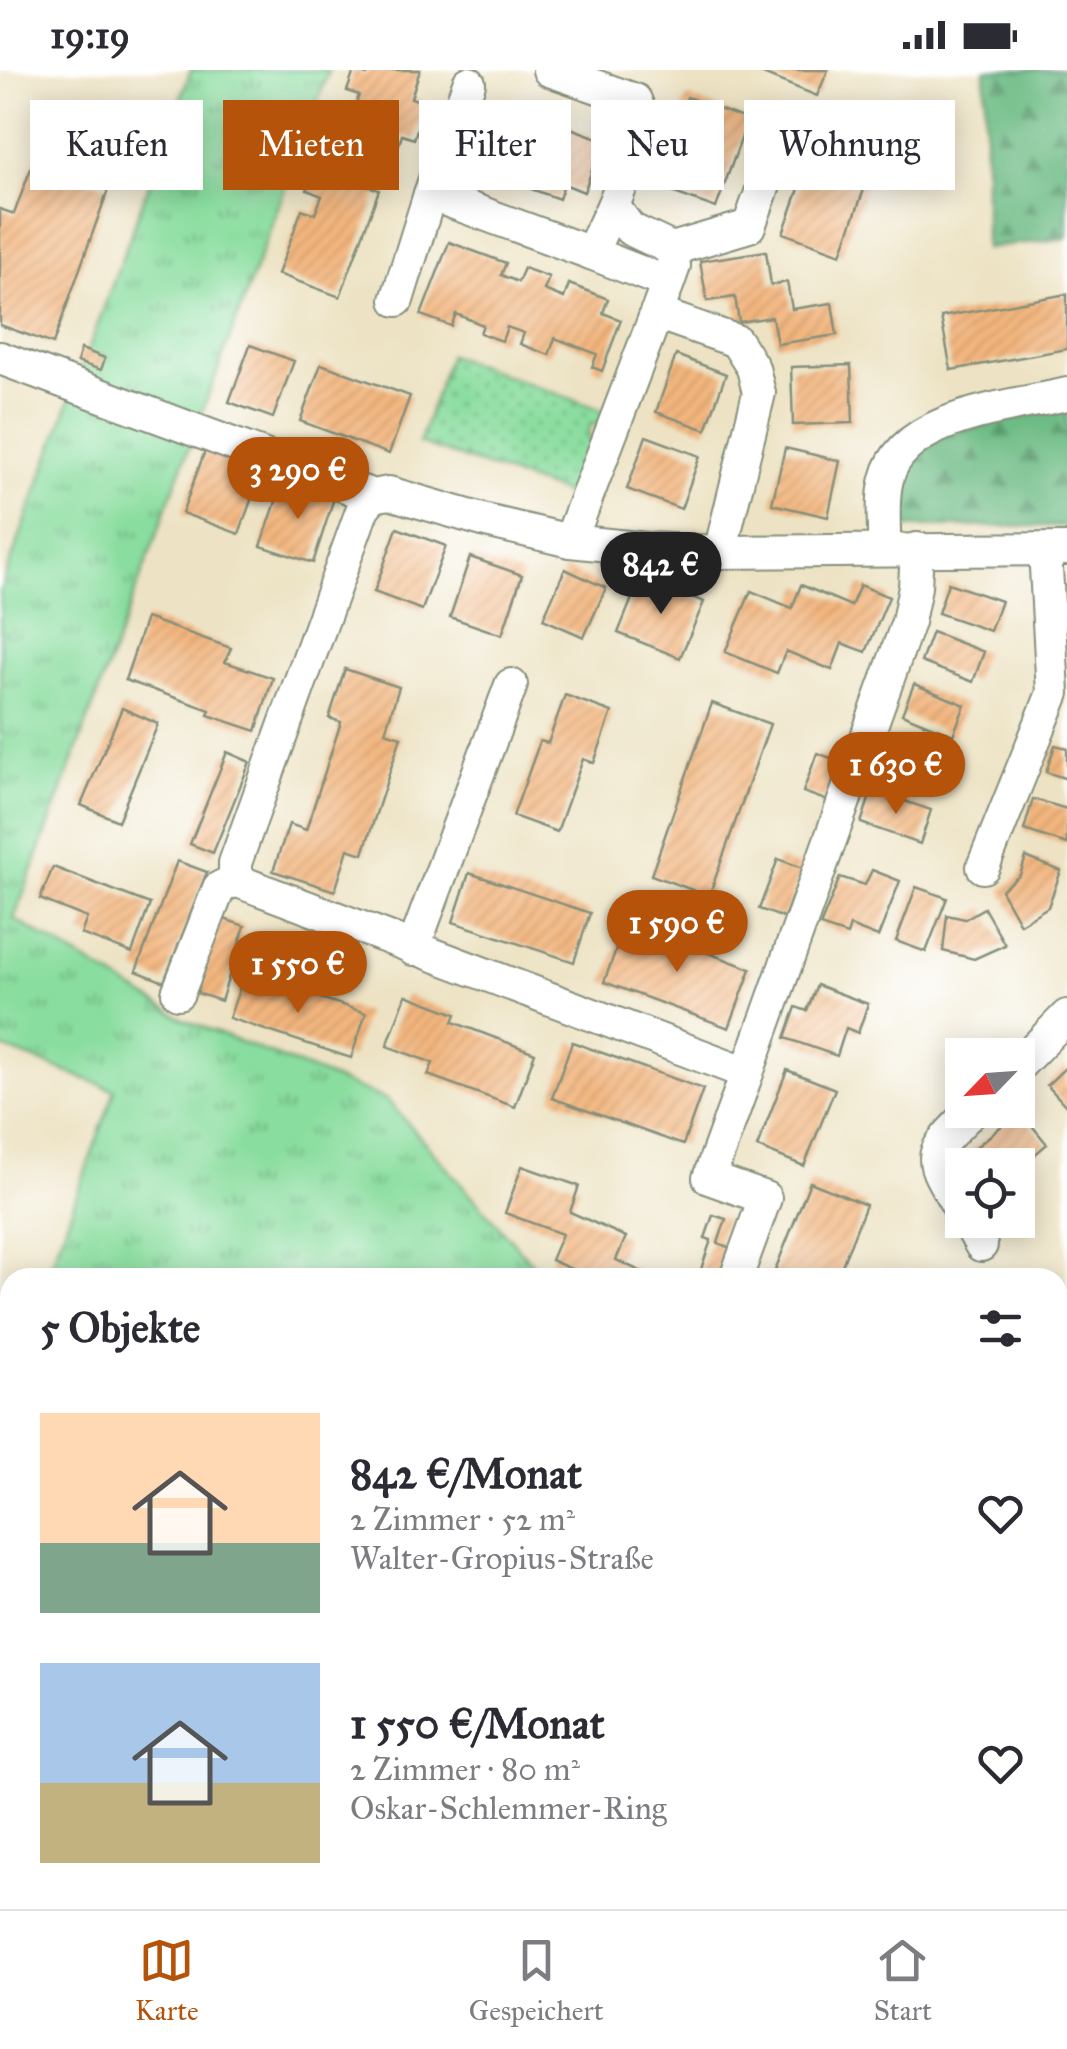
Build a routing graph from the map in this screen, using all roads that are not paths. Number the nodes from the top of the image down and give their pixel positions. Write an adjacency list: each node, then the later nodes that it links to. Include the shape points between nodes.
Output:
1 (549, 70): 5 (street, via 635,100 644,125)
2 (469, 82): 4 (street)
3 (762, 190): 6 (street, via 749,226)
4 (430, 194): 7 (street); 9 (street)
5 (614, 206): 6 (street, via 630,229); 7 (street)
6 (672, 249): 8 (street, via 674,266)
7 (591, 253): 8 (street)
8 (662, 298): 13 (street); 16 (street, via 736,341 759,393)
9 (396, 300)
10 (0, 358): 12 (street)
11 (1067, 394): 14 (street, via 952,420 898,453 887,478)
12 (373, 496): 13 (street, via 389,492); 19 (street, via 362,508 241,845)
13 (570, 540): 16 (street)
14 (901, 549): 15 (street); 16 (street); 24 (street, via 915,586 908,622)
15 (1056, 550): 18 (street, via 1053,693)
16 (720, 552)
17 (511, 684): 20 (street)
18 (983, 866)
19 (235, 880): 20 (street); 21 (street, via 219,888)
20 (413, 949): 24 (street)
21 (178, 993)
22 (1067, 1016): 23 (street)
23 (1035, 1049)
24 (747, 1073): 27 (street, via 709,1178 765,1198)
25 (955, 1128): 26 (street, via 935,1155)
26 (945, 1182)
27 (740, 1268)

